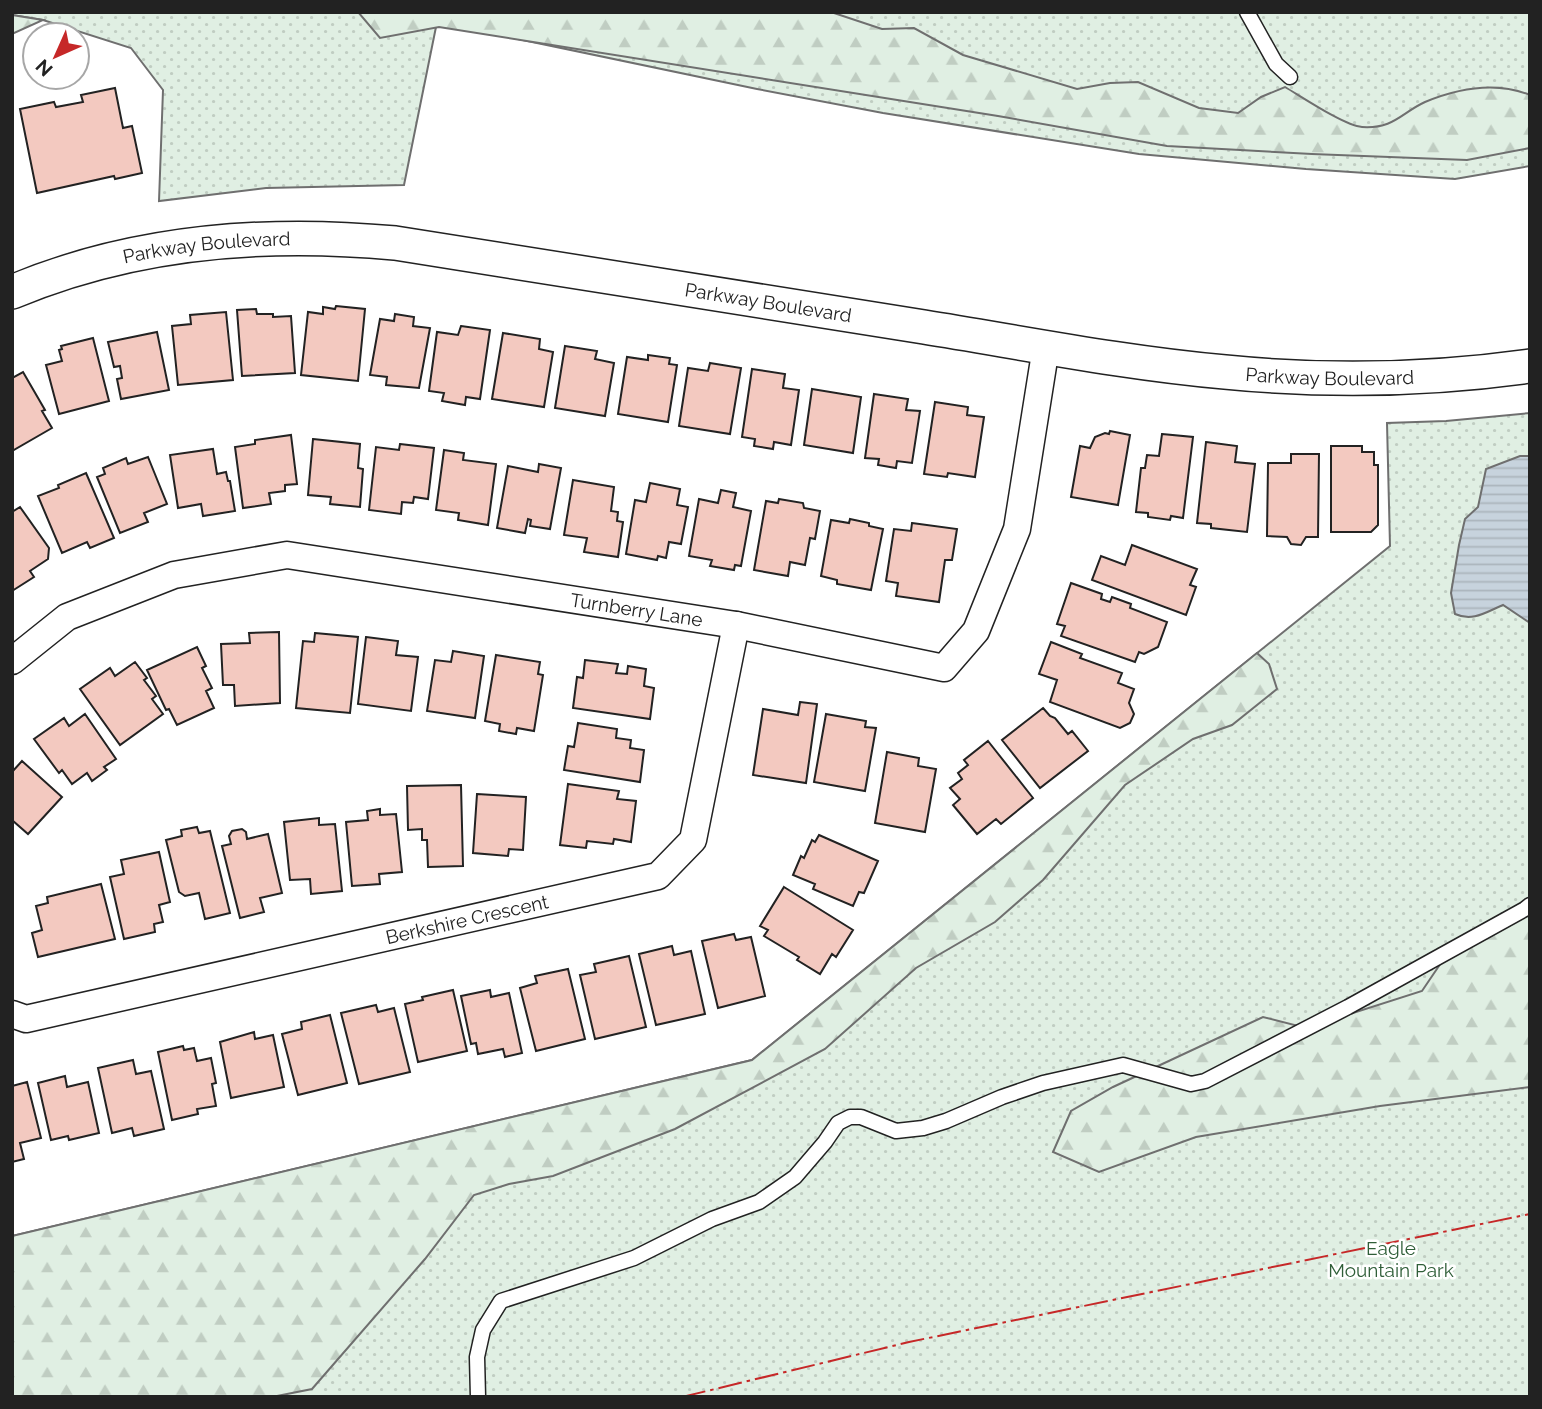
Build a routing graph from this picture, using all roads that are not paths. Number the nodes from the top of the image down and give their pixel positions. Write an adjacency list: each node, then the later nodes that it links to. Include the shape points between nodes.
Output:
1 (1247, 12): 2 (lane, via 1276,64)
2 (1290, 77)
3 (12, 292): 4 (street, Parkway Boulevard, via 97,263 159,250 243,239 345,238)
4 (1045, 347): 5 (street, Parkway Boulevard, via 1295,377 1385,378); 6 (street, Turnberry Lane, via 1017,529 976,631 944,668)
5 (1530, 366)
6 (736, 625): 7 (street, Turnberry Lane, via 287,555 174,575 66,617); 9 (street, Berkshire Crescent, via 693,840 658,876 26,1019)
7 (12, 662)
8 (1530, 905): 10 (lane, via 1205,1081 1191,1084 1124,1065 1043,1083 923,1128 896,1131 850,1117 838,1123 795,1177 759,1202 712,1219 634,1258 501,1300 483,1330 477,1357)
9 (12, 1014)
10 (478, 1397)

